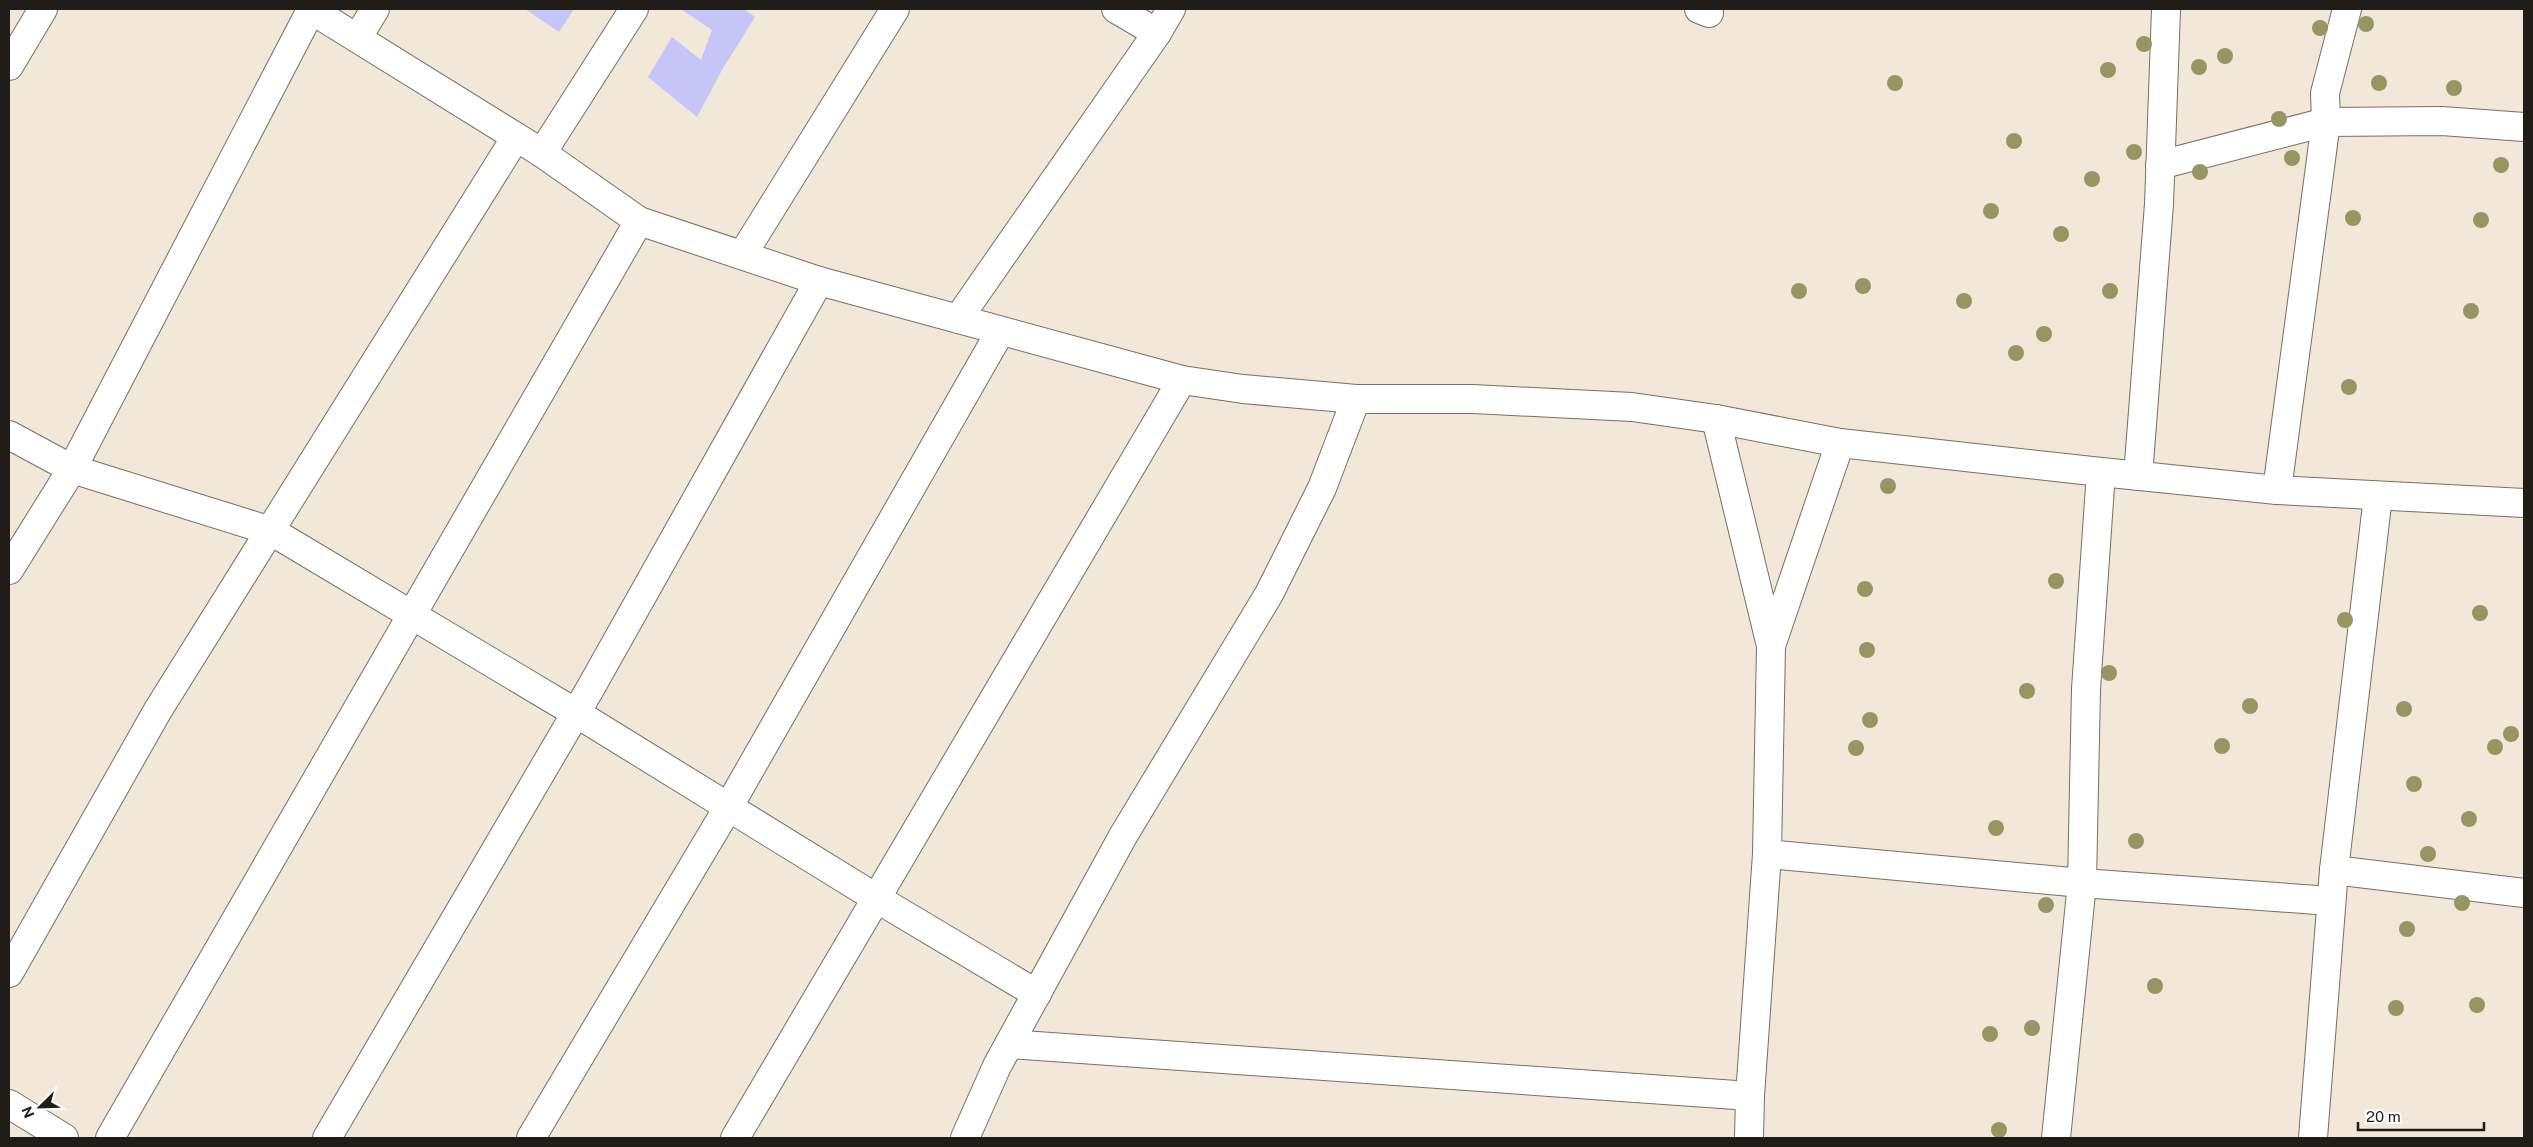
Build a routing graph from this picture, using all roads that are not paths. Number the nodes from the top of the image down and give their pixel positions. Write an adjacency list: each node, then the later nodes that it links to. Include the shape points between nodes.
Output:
1 (43, 9): 12 (street)
2 (311, 9): 11 (street); 28 (street)
3 (374, 9): 11 (street)
4 (634, 9): 16 (street)
5 (895, 9): 19 (street)
6 (1116, 9): 10 (street)
7 (1171, 9): 10 (street)
8 (2166, 9): 17 (street)
9 (2347, 9): 13 (street, via 2325,92)
10 (1157, 33): 21 (street)
11 (358, 37): 15 (street)
12 (9, 66)
13 (2326, 122): 14 (street, via 2442,121); 17 (street); 31 (street)
14 (2524, 127)
15 (516, 137): 16 (street); 34 (street)
16 (542, 153): 18 (street)
17 (2160, 165): 30 (street)
18 (639, 221): 19 (street); 36 (street)
19 (743, 254): 20 (street)
20 (819, 281): 21 (street); 38 (street)
21 (958, 319): 22 (street)
22 (1000, 332): 23 (street); 39 (street)
23 (1182, 380): 24 (street); 44 (street)
24 (1356, 399): 25 (street, via 1473,399 1632,407); 47 (street, via 1322,488 1269,594 1123,836)
25 (1716, 419): 27 (street); 37 (street)
26 (9, 435): 28 (street)
27 (1840, 443): 29 (street); 37 (street)
28 (72, 469): 34 (street); 35 (street)
29 (2101, 472): 30 (street); 42 (street, via 2086,689)
30 (2138, 476): 31 (street)
31 (2277, 490): 32 (street)
32 (2378, 496): 33 (street); 41 (street)
33 (2524, 503)
34 (271, 532): 36 (street); 46 (street, via 158,710)
35 (9, 570)
36 (410, 616): 38 (street); 52 (street)
37 (1771, 646): 40 (street)
38 (576, 713): 39 (street); 53 (street)
39 (729, 806): 44 (street); 54 (street)
40 (1767, 854): 42 (street); 49 (street)
41 (2334, 870): 43 (street); 45 (street)
42 (2082, 883): 45 (street); 58 (street)
43 (2524, 893)
44 (876, 898): 47 (street); 55 (street)
45 (2331, 901): 59 (street)
46 (9, 973)
47 (1037, 994): 48 (street)
48 (1009, 1044): 49 (street); 56 (street)
49 (1750, 1096): 57 (street)
50 (9, 1104): 51 (street)
51 (64, 1138)
52 (110, 1138)
53 (327, 1138)
54 (531, 1138)
55 (735, 1138)
56 (965, 1138)
57 (1749, 1138)
58 (2056, 1138)
59 (2314, 1138)

